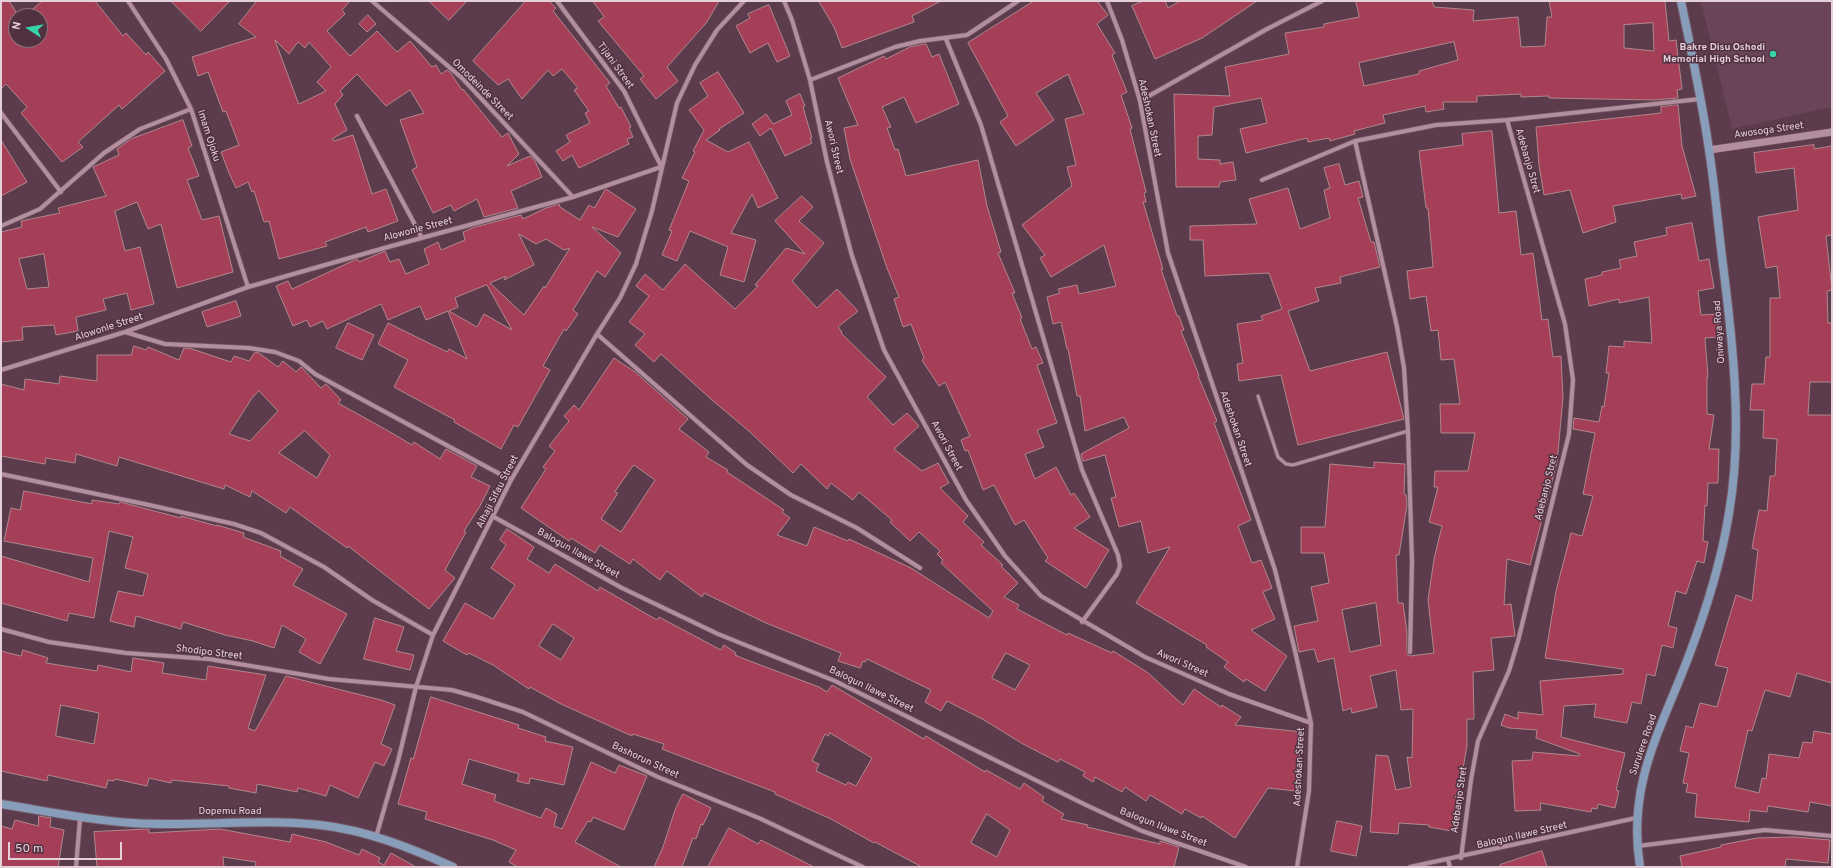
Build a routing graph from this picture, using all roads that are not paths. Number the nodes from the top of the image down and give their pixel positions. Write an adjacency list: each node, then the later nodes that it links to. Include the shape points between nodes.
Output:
1 (128, 1): 14 (street, Imam Ojoku, via 166,59)
2 (372, 1): 24 (street, Omodeinde Street, via 462,78)
3 (557, 1): 21 (street, Tijani Street, via 624,91)
4 (744, 1): 21 (street, via 717,30 695,66 677,103)
5 (784, 1): 11 (street, Awori Street)
6 (1018, 1): 10 (street, via 967,35)
7 (1107, 1): 13 (street, Adeshokan Street, via 1122,40)
8 (1322, 1): 13 (street, via 1267,29)
9 (1681, 1): 12 (main road, Oniwaya Road)
10 (946, 39): 11 (street, via 920,41 895,47); 37 (street, via 981,125 1082,470 1118,555 1120,566 1117,574)
11 (810, 80): 37 (street, Awori Street, via 827,162 852,256 884,350 966,500 1005,556 1042,596)
12 (1700, 99): 17 (street); 20 (main road, Oniwaya Road)
13 (1140, 102): 43 (street, Adeshokan Street, via 1168,253 1275,570)
14 (191, 110): 23 (street, via 140,129 104,153); 27 (street, Imam Ojoku)
15 (1, 113): 23 (street)
16 (357, 116): 26 (street)
17 (1507, 120): 19 (street, via 1436,125); 50 (street, Adebanjo Stret, via 1565,324 1573,380 1569,434 1518,641 1509,671 1478,741)
18 (1832, 132): 20 (street, Awosoga Street)
19 (1355, 141): 22 (street); 32 (street, via 1397,327 1404,368)
20 (1709, 150): 41 (main road, Oniwaya Road, via 1731,323 1736,466 1720,561)
21 (661, 167): 24 (street, Alowonle Street); 29 (street, Alhaji Sifau Street, via 652,211 636,264 620,298)
22 (1262, 180)
23 (61, 192): 25 (street, via 40,209)
24 (573, 198): 26 (street, Alowonle Street)
25 (1, 226)
26 (422, 238): 27 (street, Alowonle Street)
27 (248, 287): 28 (street, Alowonle Street)
28 (125, 332): 30 (street, Alowonle Street); 34 (street, via 164,344 249,348 275,352 299,361 315,374)
29 (597, 334): 34 (street, Alhaji Sifau Street); 36 (street, via 747,465 791,495 857,528)
30 (1, 370)
31 (1258, 396): 32 (lane, via 1278,457 1286,464 1293,465)
32 (1408, 431): 40 (street, via 1412,562)
33 (1, 474): 39 (street, via 157,506 234,524 260,533 324,567 372,600)
34 (511, 480): 35 (street, Alhaji Sifau Street)
35 (494, 517): 39 (street, Alhaji Sifau Street); 55 (street, Balogun Ilawe Street, via 622,588 718,634 835,681 1086,806 1142,831)
36 (920, 568)
37 (1082, 622): 43 (street, Awori Street, via 1152,660 1229,694)
38 (1, 629): 42 (street, Shodipo Street, via 49,642 126,653 209,659 329,679)
39 (433, 635): 42 (street, Alhaji Sifau Street)
40 (1410, 652)
41 (1688, 658): 45 (main road, Surulere Road, via 1658,730 1642,777)
42 (416, 687): 48 (street, Alhaji Sifau Street); 54 (street, Bashorun Street, via 452,690 524,712 658,777 759,818)
43 (1311, 723): 56 (street, Adeshokan Street, via 1309,791)
44 (1, 804): 46 (main road, Dopemu Road, via 65,814)
45 (1636, 818): 49 (main road, Surulere Road); 50 (street, Balogun Ilawe Street)
46 (80, 819): 48 (main road, Dopemu Road, via 134,823 292,823 321,825); 52 (street)
47 (1832, 836): 49 (street, via 1765,830)
48 (376, 837): 53 (main road, Dopemu Road)
49 (1637, 846): 59 (main road, Surulere Road)
50 (1460, 858): 51 (street, Balogun Ilawe Street)
51 (1448, 860): 57 (street, Balogun Ilawe Street); 58 (street)
52 (76, 867)
53 (453, 867)
54 (862, 867)
55 (1246, 867)
56 (1297, 867)
57 (1410, 867)
58 (1450, 867)
59 (1640, 867)

